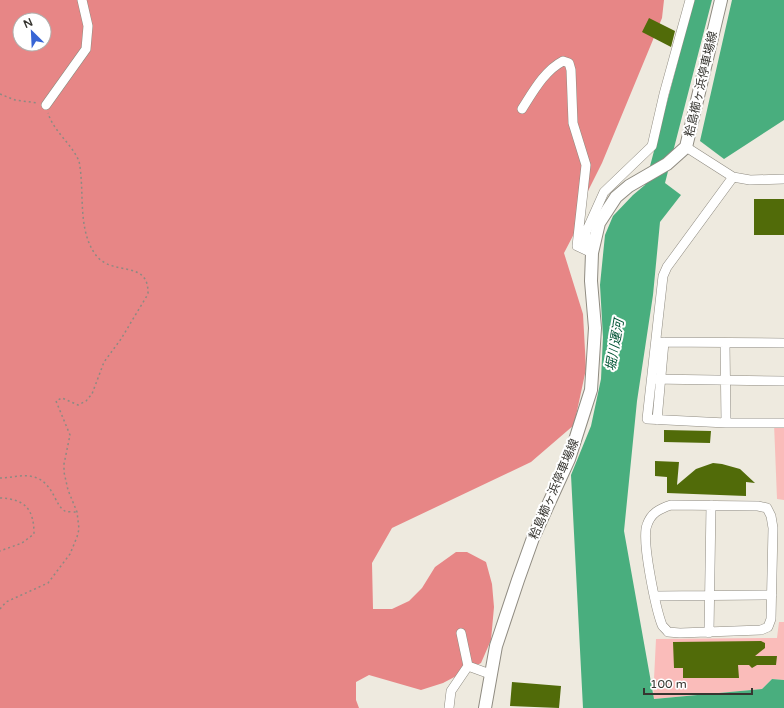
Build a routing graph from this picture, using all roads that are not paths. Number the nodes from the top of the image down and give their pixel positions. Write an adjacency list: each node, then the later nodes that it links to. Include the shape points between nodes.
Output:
1 (82, 0): 4 (street, via 88,26 86,49)
2 (690, 0): 9 (street, via 652,146 604,192 586,232)
3 (721, 0): 6 (main road, 粭島櫛ヶ浜停車場線)
4 (46, 105)
5 (522, 108): 9 (street, via 544,77 557,64 562,61 569,63 573,123 586,165 577,246)
6 (683, 150): 7 (street); 9 (main road, 粭島櫛ヶ浜停車場線, via 616,197 599,223)
7 (734, 177): 8 (street, via 750,180); 10 (street, via 667,267 663,276)
8 (784, 179)
9 (589, 251): 25 (main road, 粭島櫛ヶ浜停車場線, via 595,328 591,390 569,459 518,580 496,646)
10 (660, 342): 12 (street); 13 (street)
11 (784, 342): 12 (street)
12 (725, 343): 14 (street)
13 (656, 379): 14 (street); 16 (street, via 647,419)
14 (726, 381): 15 (street); 16 (street)
15 (784, 381)
16 (726, 423): 17 (street)
17 (784, 423)
18 (711, 505): 19 (street); 20 (street, via 767,508 773,528); 21 (street, via 671,505 658,509 650,518 645,537)
19 (709, 594): 20 (street); 21 (street); 23 (street)
20 (772, 595): 23 (street, via 768,627 761,630)
21 (654, 596): 23 (street, via 662,626 668,632)
22 (461, 633): 24 (street)
23 (709, 633)
24 (468, 666): 25 (street); 26 (street, via 451,690)
25 (490, 674): 27 (main road, 粭島櫛ヶ浜停車場線)
26 (449, 708)
27 (485, 708)

